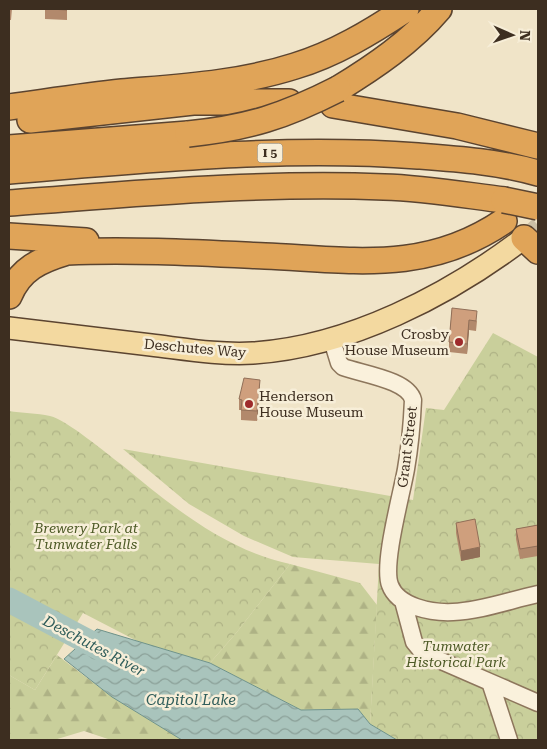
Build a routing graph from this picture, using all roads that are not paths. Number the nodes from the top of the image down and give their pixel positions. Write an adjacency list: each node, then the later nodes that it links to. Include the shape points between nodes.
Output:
1 (406, 9): 5 (highway, via 337,49 296,66 253,78 84,96)
2 (439, 9): 3 (highway, via 411,37)
3 (335, 97): 7 (highway); 8 (highway, bridge, via 257,124 188,134)
4 (289, 102): 6 (highway, via 193,102)
5 (9, 108)
6 (9, 122)
7 (538, 146)
8 (9, 148)
9 (9, 171): 10 (highway, I 5, via 195,156 359,152 454,159)
10 (534, 172)
11 (9, 203): 12 (highway, via 236,188 353,186 396,188)
12 (504, 210): 13 (highway, bridge); 15 (highway, via 491,230 441,251 395,260 376,262)
13 (533, 232): 18 (main road, Deschutes Way, via 468,278 421,304)
14 (9, 236): 15 (highway)
15 (236, 255): 16 (highway, via 67,252 30,266)
16 (9, 296)
17 (9, 328): 18 (main road, Deschutes Way, via 207,352 252,353)
18 (331, 337): 20 (lane, Grant Street, via 338,363 343,367 404,387 412,395 406,466 388,574 390,585)
19 (538, 594): 20 (lane, via 454,612 428,610)
20 (404, 601): 21 (lane, via 414,642 423,653)
21 (491, 685): 22 (lane); 23 (lane)
22 (538, 703)
23 (509, 740)

